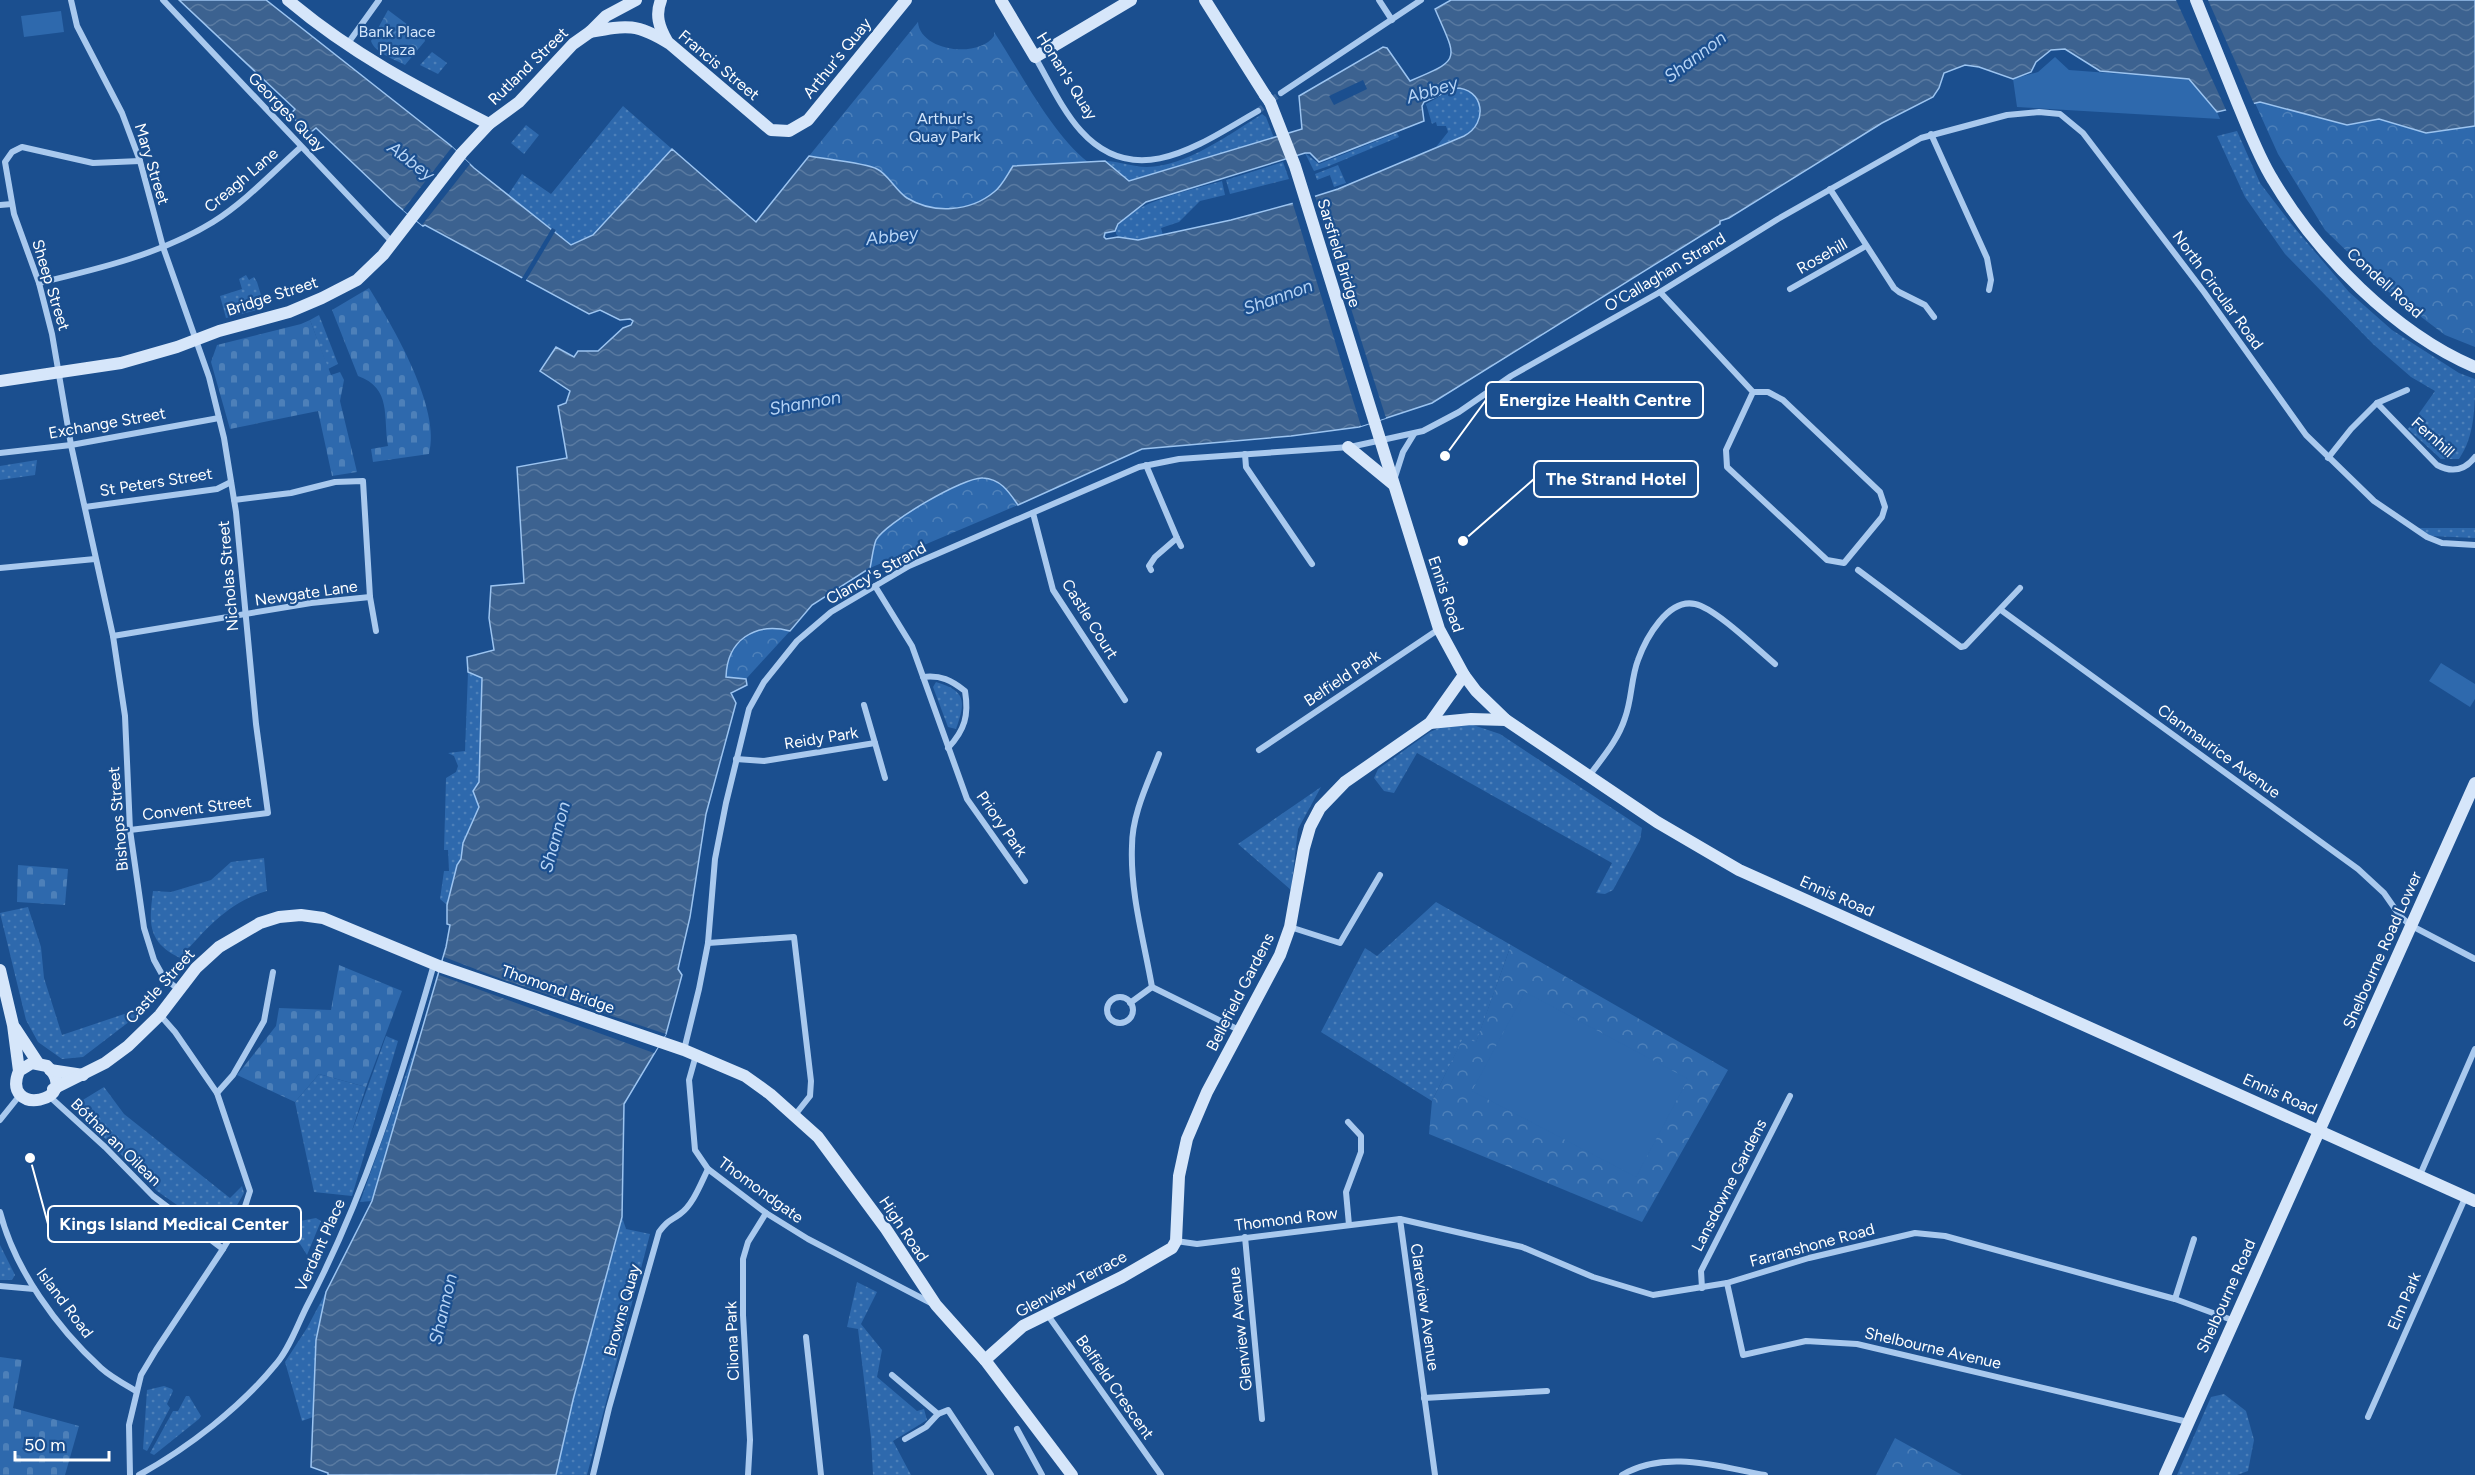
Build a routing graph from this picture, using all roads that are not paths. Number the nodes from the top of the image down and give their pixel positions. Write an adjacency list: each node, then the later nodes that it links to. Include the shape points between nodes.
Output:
1 (71, 0): 25 (street, Mary Street, via 78,26 122,112)
2 (163, 0): 24 (street, Georges Quay)
3 (288, 0): 17 (main road)
4 (380, 0): 17 (street)
5 (636, 0): 15 (main road, Rutland Street, via 606,16)
6 (661, 0): 16 (main road, via 657,13 660,28)
7 (906, 0): 22 (main road, Arthur's Quay, via 808,120)
8 (1001, 0): 18 (main road, Honan's Quay)
9 (1131, 0): 18 (main road)
10 (1205, 0): 45 (main road, Sarsfield Bridge, via 1276,116)
11 (1379, 0): 14 (street)
12 (1421, 0): 14 (street)
13 (2196, 0): 38 (main road, Condell Road, via 2253,142 2295,212 2347,275 2387,311 2424,339)
14 (1392, 20): 19 (street)
15 (590, 32): 16 (main road, Francis Street, via 633,26); 21 (main road, Rutland Street, via 573,44 519,102)
16 (670, 44): 22 (main road, Francis Street, via 771,130)
17 (346, 46): 21 (main road)
18 (1035, 57): 20 (street, Honan's Quay, via 1069,115 1088,138 1116,155 1154,161 1173,157)
19 (1281, 93)
20 (1258, 111)
21 (489, 124): 29 (main road, Bridge Street)
22 (789, 131)
23 (1931, 134): 26 (street, O'Callaghan Strand); 34 (street, via 1987,258); 53 (street, North Circular Road, via 2007,115 2060,114 2083,133 2306,435)
24 (301, 147): 29 (street, Georges Quay); 31 (street, Creagh Lane, via 226,212)
25 (140, 161): 27 (street, Sheep Street, via 93,163 22,147 5,162); 31 (street, Mary Street)
26 (1830, 189): 30 (street, Rosehill); 35 (street, O'Callaghan Strand)
27 (12, 204): 28 (street); 32 (street, Sheep Street)
28 (0, 205)
29 (393, 242): 37 (main road, Bridge Street, via 357,280 322,298)
30 (1866, 246): 33 (street, Rosehill); 36 (street, Rosehill, via 1899,292 1919,300)
31 (163, 247): 32 (street, Creagh Lane); 37 (street, Mary Street)
32 (39, 283): 39 (street, Sheep Street)
33 (1791, 290)
34 (1989, 290)
35 (1660, 292): 42 (street); 46 (street, O'Callaghan Strand, via 1511,376 1459,412)
36 (1934, 317)
37 (196, 340): 39 (main road, Bridge Street, via 114,365); 44 (street, Nicholas Street)
38 (2475, 367)
39 (60, 374): 40 (main road, Bridge Street); 48 (street)
40 (0, 381)
41 (2408, 390): 43 (street)
42 (1753, 392): 42 (street, via 1767,392 1783,400 1880,492 1885,507 1882,517 1844,563 1827,560 1727,467 1726,450)
43 (2377, 403): 52 (street, Fernhill, via 2437,465 2445,469 2462,468); 53 (street)
44 (219, 417): 48 (street, Exchange Street); 55 (street, Nicholas Street)
45 (1374, 423): 47 (main road, Ennis Road)
46 (1414, 434): 47 (street, O'Callaghan Strand); 56 (street, via 1402,452)
47 (1380, 441): 49 (street, Clancy's Strand); 56 (main road, Ennis Road)
48 (71, 445): 50 (street, Exchange Street); 58 (street)
49 (1348, 447): 51 (street, Clancy's Strand); 56 (main road)
50 (0, 453)
51 (1245, 454): 54 (street, Clancy's Strand); 64 (street, via 1246,467)
52 (2475, 457)
53 (2328, 458): 62 (street, North Circular Road, via 2374,501 2427,537)
54 (1146, 465): 59 (street, Clancy's Strand); 60 (street)
55 (231, 482): 57 (street, Nicholas Street); 58 (street, St Peters Street, via 217,489)
56 (1394, 485): 73 (main road, Ennis Road)
57 (234, 500): 70 (street, via 291,493 335,482 363,481); 72 (street, Nicholas Street)
58 (85, 507): 63 (street, Bishops Street)
59 (1033, 513): 68 (street, Clancy's Strand, via 909,566); 79 (street, Castle Court, via 1053,590)
60 (1178, 538): 61 (street); 66 (street, via 1155,557 1149,566)
61 (1181, 546)
62 (2475, 547)
63 (94, 559): 65 (street); 75 (street, Bishops Street)
64 (1312, 564)
65 (0, 568)
66 (1151, 570)
67 (1858, 570): 71 (street, via 1961,647)
68 (875, 586): 78 (street, Priory Park, via 912,646); 87 (street, Clancy's Strand, via 823,619 797,642 764,682 749,709)
69 (2020, 588): 71 (street)
70 (370, 597): 72 (street, Newgate Lane); 74 (street)
71 (2001, 610): 95 (street, Clanmaurice Avenue, via 2358,869 2384,892)
72 (246, 615): 75 (street, Newgate Lane); 91 (street, Nicholas Street)
73 (1439, 630): 77 (main road, Ennis Road); 85 (street, Belfield Park)
74 (376, 631)
75 (112, 636): 92 (street, Bishops Street, via 125,716)
76 (1775, 663): 88 (street, via 1708,609 1694,603 1670,608 1638,660 1617,738)
77 (1464, 675): 81 (main road, Ennis Road); 82 (main road, Bellefield Gardens)
78 (923, 677): 84 (street, Priory Park); 84 (street, via 953,681 965,691 968,710 959,737)
79 (1125, 700)
80 (864, 705): 83 (street)
81 (1506, 720): 82 (main road); 88 (main road, Ennis Road)
82 (1430, 723): 96 (main road, Bellefield Gardens, via 1345,782 1320,808 1304,848)
83 (875, 742): 87 (street, Reidy Park, via 764,761); 89 (street, Reidy Park)
84 (948, 748): 94 (street, Priory Park, via 967,799)
85 (1260, 750)
86 (1159, 754): 102 (street, via 1138,808 1131,845 1134,889)
87 (736, 759): 97 (street, Clancy's Strand, via 718,843)
88 (1589, 776): 122 (main road, Ennis Road, via 1739,870)
89 (885, 778)
90 (2475, 783): 95 (main road, Shelbourne Road Lower)
91 (268, 813): 92 (street, Convent Street)
92 (130, 830): 103 (street, Bishops Street, via 144,928 153,960 164,978)
93 (1380, 875): 96 (street, via 1340,943)
94 (1025, 880)
95 (2410, 925): 98 (street); 122 (main road, Shelbourne Road Lower)
96 (1290, 927): 107 (main road, Bellefield Gardens, via 1280,955)
97 (708, 943): 110 (street, Clancy's Strand); 119 (street, via 794,937 812,1081 810,1096)
98 (2475, 959)
99 (437, 964): 103 (main road, Castle Street, via 323,918 301,915 269,920 241,933 219,947); 108 (main road, Thomond Bridge); 158 (street, Verdant Place, via 350,1214 278,1363 244,1398 170,1458)
100 (0, 970): 106 (main road)
101 (273, 972): 116 (street, via 264,1021 233,1075)
102 (1152, 987): 104 (street); 107 (street)
103 (178, 989): 105 (main road, Castle Street)
104 (1130, 1002): 104 (street, via 1130,1018 1121,1023 1112,1020 1108,1011 1111,1001 1120,997)
105 (160, 1015): 114 (main road, Castle Street, via 128,1046); 116 (street)
106 (13, 1024): 111 (main road); 113 (main road)
107 (1239, 1030): 132 (main road, Bellefield Gardens, via 1187,1139 1179,1176)
108 (672, 1046): 110 (main road, High Road)
109 (2475, 1049): 124 (street)
110 (690, 1052): 119 (main road, High Road, via 745,1076); 123 (street, Thomondgate, via 695,1150)
111 (38, 1063): 112 (main road); 113 (main road, via 27,1064)
112 (50, 1070): 114 (main road); 115 (main road, via 54,1082)
113 (19, 1071): 117 (main road, via 15,1083)
114 (83, 1075): 115 (main road, Castle Street)
115 (51, 1092): 117 (main road, via 37,1101); 133 (street, Bóthar an Oilean, via 153,1196)
116 (217, 1093): 133 (street, via 250,1191 241,1219)
117 (20, 1095): 120 (street)
118 (1790, 1096): 137 (street, Lansdowne Gardens, via 1701,1271)
119 (795, 1115): 134 (main road, High Road, via 818,1137)
120 (0, 1120)
121 (1348, 1122): 129 (street, via 1360,1136 1361,1152 1346,1192)
122 (2320, 1130): 124 (main road, Ennis Road); 143 (main road, Shelbourne Road)
123 (708, 1169): 127 (street, Thomondgate); 159 (street, Browns Quay, via 689,1205 658,1232)
124 (2420, 1175): 125 (main road, Ennis Road)
125 (2470, 1198): 151 (street, Elm Park)
126 (0, 1212): 138 (street, Island Road, via 17,1260)
127 (766, 1213): 139 (street, Thomondgate); 160 (street, Cliona Park, via 748,1242 743,1259)
128 (1400, 1219): 129 (street, Thomond Row); 137 (street, Farranshone Road, via 1522,1247 1593,1277 1653,1295); 149 (street, Clareview Avenue)
129 (1348, 1225): 130 (street, Thomond Row)
130 (1245, 1237): 132 (street, Thomond Row, via 1197,1244); 152 (street, Glenview Avenue)
131 (2194, 1239): 140 (street)
132 (1176, 1241): 142 (main road, Glenview Terrace, via 1172,1248 1122,1277)
133 (223, 1249): 147 (street, via 156,1350)
134 (918, 1278): 139 (street); 141 (main road, High Road)
135 (1727, 1282): 137 (street, Farranshone Road); 140 (street, Farranshone Road, via 1915,1233 1945,1236); 153 (street, Shelbourne Avenue, via 1743,1355 1806,1341 1857,1344)
136 (0, 1286): 138 (street)
137 (1702, 1288)
138 (34, 1289): 147 (street, Island Road, via 102,1370)
139 (904, 1289): 141 (street, Thomondgate)
140 (2175, 1299): 143 (street, Farranshone Road)
141 (936, 1305): 145 (main road, High Road)
142 (1047, 1314): 145 (main road, Glenview Terrace, via 1023,1326); 164 (street, Belfield Crescent)
143 (2232, 1320): 153 (main road, Shelbourne Road)
144 (806, 1337): 161 (street)
145 (985, 1360): 163 (main road, High Road)
146 (892, 1375): 150 (street)
147 (136, 1391): 157 (street, via 129,1425)
148 (1547, 1391): 149 (street)
149 (1424, 1398): 165 (street, Clareview Avenue)
150 (938, 1414): 155 (street, via 926,1427); 156 (street, via 948,1410)
151 (2368, 1417)
152 (1262, 1419)
153 (2188, 1422): 168 (main road, Shelbourne Road)
154 (1017, 1429): 162 (street)
155 (905, 1439)
156 (988, 1474)
157 (130, 1475)
158 (139, 1475)
159 (593, 1475)
160 (748, 1475)
161 (821, 1475)
162 (1042, 1475)
163 (1072, 1475)
164 (1161, 1475)
165 (1435, 1475)
166 (1622, 1475): 167 (street, via 1645,1465 1674,1461)
167 (1765, 1475)
168 (2164, 1475)

